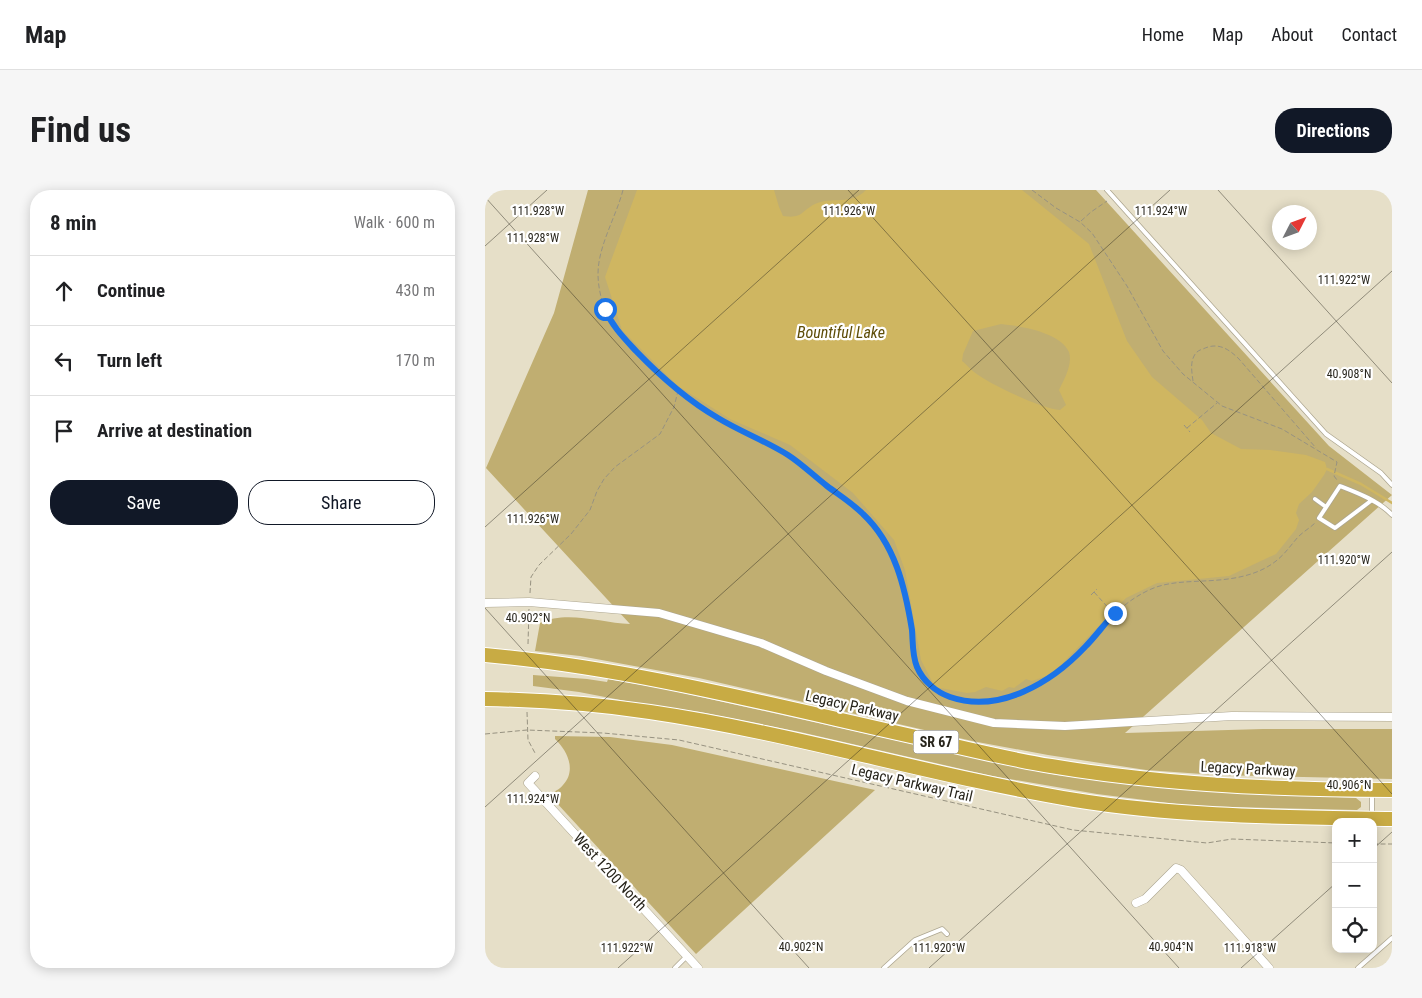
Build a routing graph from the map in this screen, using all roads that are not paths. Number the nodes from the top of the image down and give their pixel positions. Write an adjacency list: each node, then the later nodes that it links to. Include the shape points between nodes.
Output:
1 (1107, 190): 2 (lane, via 1326,434 1381,473)
2 (1392, 485)
3 (1315, 499): 5 (lane)
4 (1372, 500): 5 (lane, via 1340,486); 5 (lane, via 1335,528 1319,518); 6 (lane)
5 (1327, 507)
6 (1392, 515)
7 (485, 603): 10 (street, via 529,602 659,614 761,644 907,701 994,723 1065,726 1232,716)
8 (485, 656): 12 (highway, Legacy Parkway / SR 67, via 537,660 671,682 1050,766 1238,786)
9 (485, 698): 14 (highway, SR 67, via 538,700 649,712 741,728 1076,800 1168,811)
10 (1392, 716)
11 (535, 776): 20 (street, West 1200 North, via 528,784)
12 (1373, 790): 13 (highway, Legacy Parkway / SR 67); 14 (lane)
13 (1392, 790)
14 (1372, 818)
15 (1377, 818): 16 (highway, SR 67)
16 (1392, 819)
17 (1136, 903): 24 (street, via 1145,899 1175,868 1181,870)
18 (947, 934): 23 (lane, via 942,929 915,940)
19 (1392, 938): 25 (lane)
20 (687, 956): 21 (lane); 22 (street, West 1200 North)
21 (675, 968)
22 (698, 968)
23 (884, 968)
24 (1269, 968)
25 (1358, 968)

